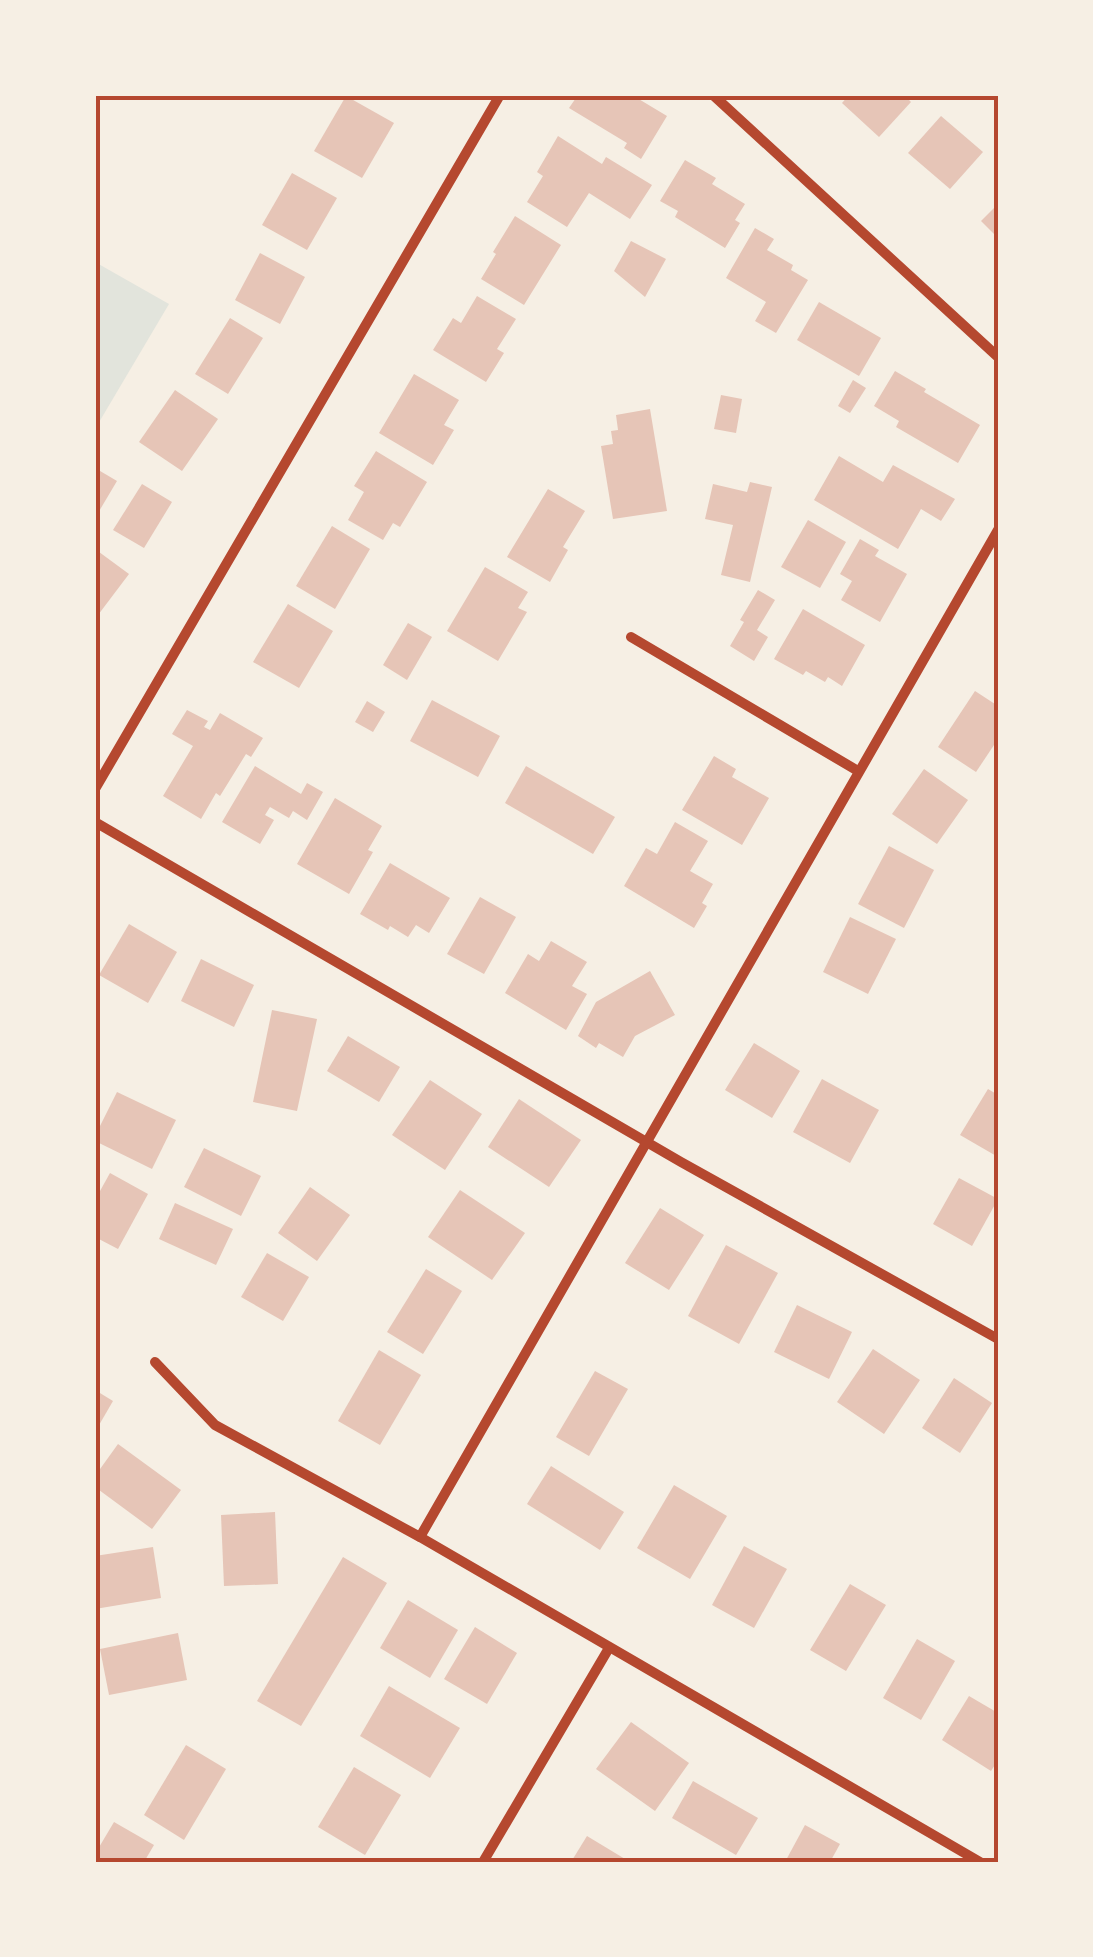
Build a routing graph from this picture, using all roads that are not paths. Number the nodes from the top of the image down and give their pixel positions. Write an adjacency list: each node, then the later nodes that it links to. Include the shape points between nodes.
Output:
1 (500, 95): 7 (street)
2 (714, 95): 3 (street)
3 (998, 356)
4 (998, 530): 6 (street)
5 (631, 638): 6 (street)
6 (858, 771): 9 (street)
7 (95, 789)
8 (95, 822): 9 (street)
9 (646, 1142): 10 (street); 12 (street)
10 (998, 1339)
11 (155, 1362): 12 (street, via 215,1424)
12 (420, 1537): 13 (street)
13 (608, 1648): 14 (street); 15 (street)
14 (484, 1862)
15 (980, 1862)

